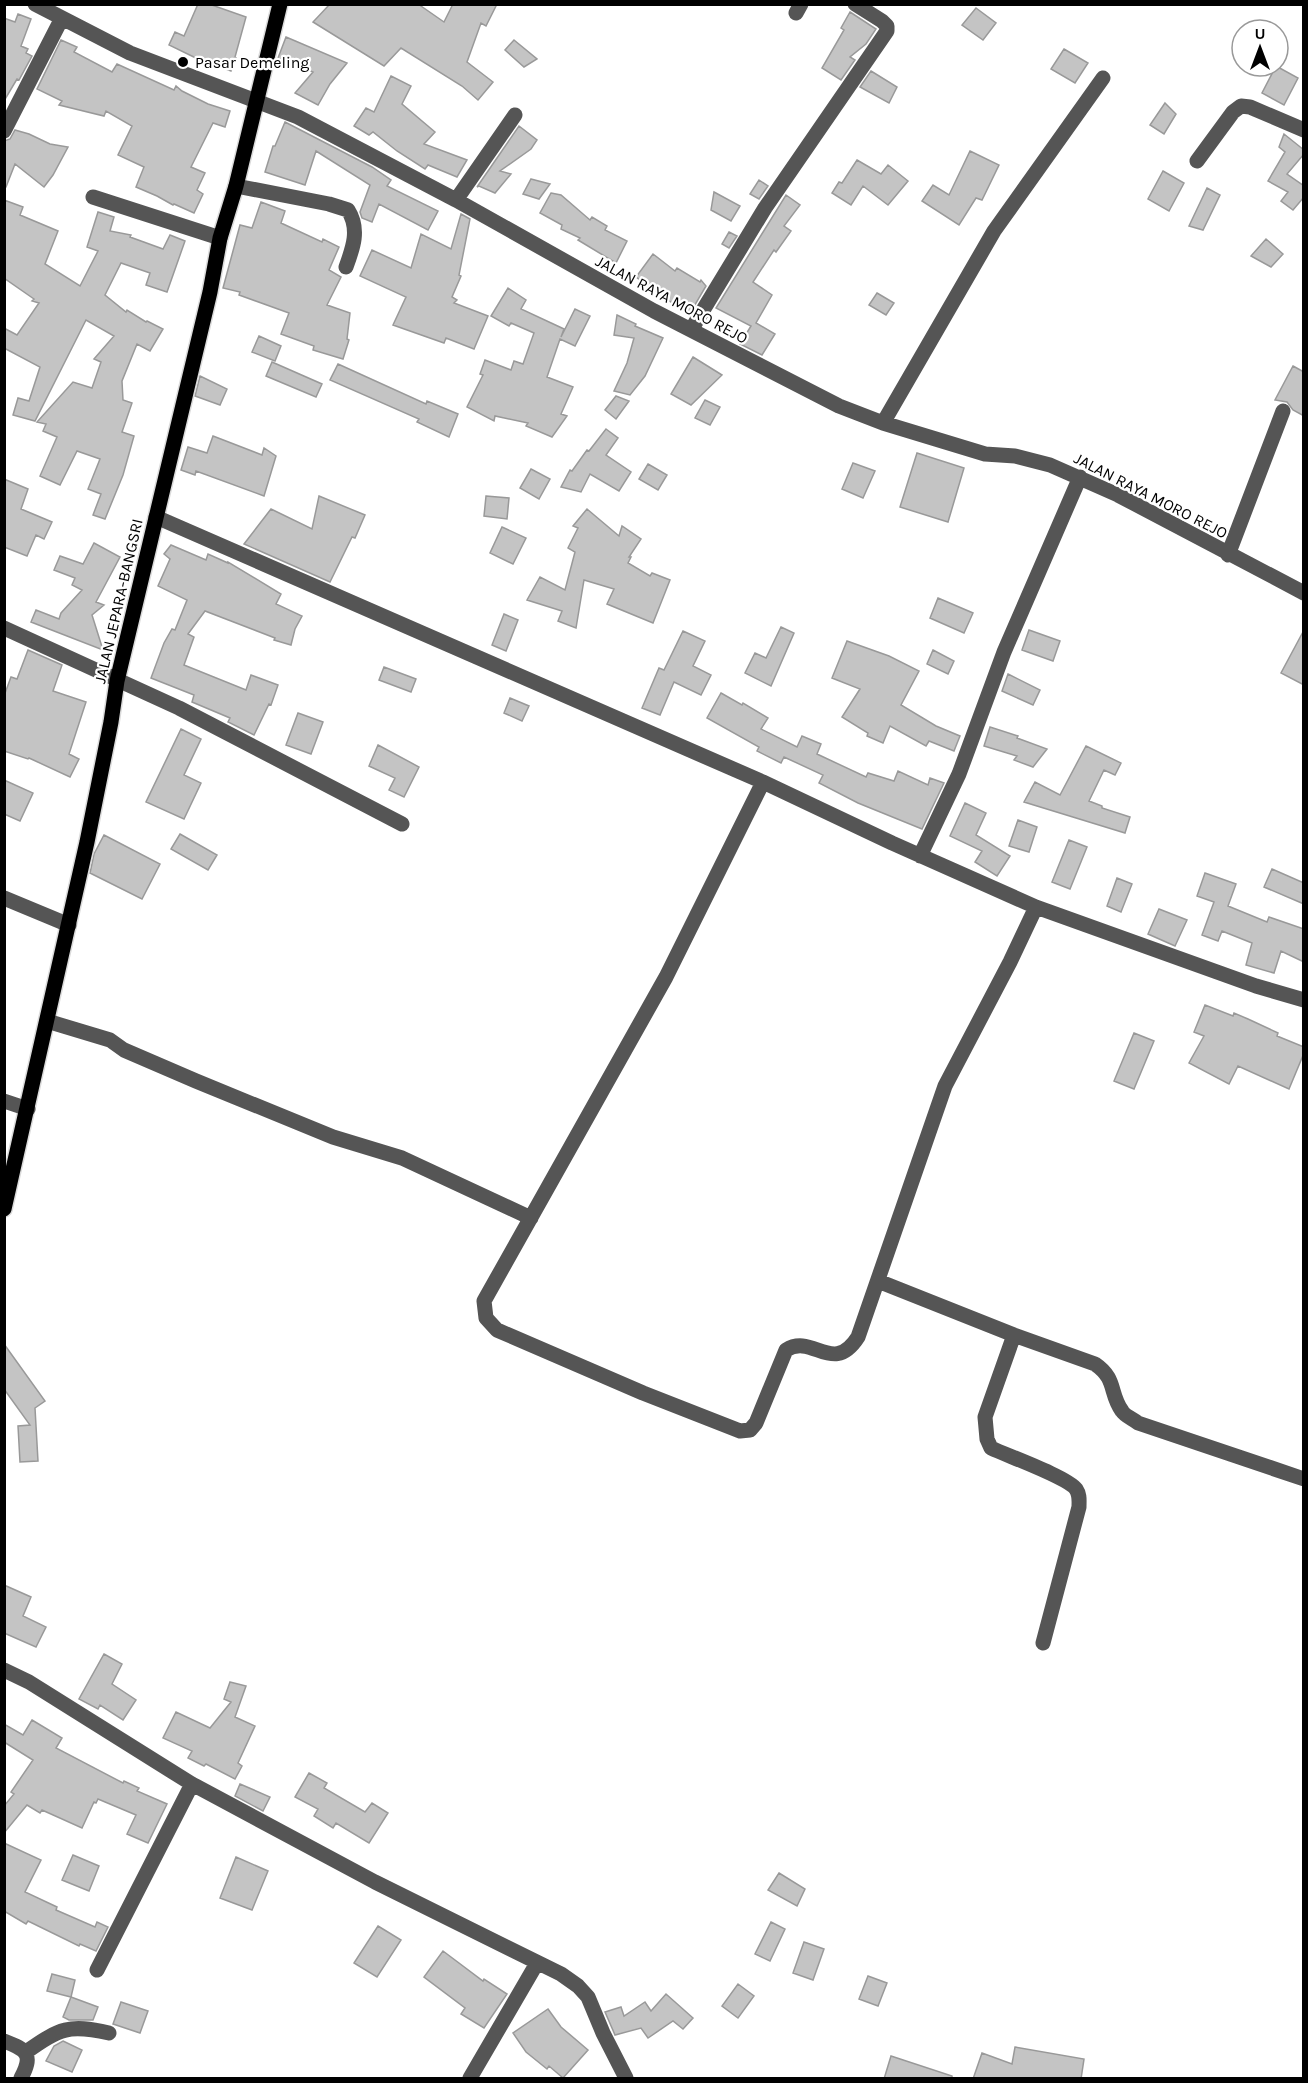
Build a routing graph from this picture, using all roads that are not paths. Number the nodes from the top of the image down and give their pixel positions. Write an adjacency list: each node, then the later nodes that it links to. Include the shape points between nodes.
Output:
1 (35, 4): 4 (street, JALAN RAYA MORO REJO)
2 (280, 4): 6 (main road, JALAN JEPARA-BANGSRI)
3 (855, 4): 16 (street, via 882,21 887,31 765,208)
4 (62, 18): 6 (street, JALAN RAYA MORO REJO, via 130,53); 9 (street)
5 (1103, 78): 18 (street, via 994,231)
6 (256, 100): 11 (main road, JALAN JEPARA-BANGSRI); 13 (street, JALAN RAYA MORO REJO, via 298,117)
7 (515, 115): 13 (street)
8 (1304, 130): 10 (street, via 1241,106)
9 (4, 131)
10 (1197, 161)
11 (237, 186): 14 (main road, JALAN JEPARA-BANGSRI); 15 (street, via 348,210 355,227)
12 (93, 197): 14 (street)
13 (456, 200): 16 (street, JALAN RAYA MORO REJO)
14 (220, 238): 20 (main road, JALAN JEPARA-BANGSRI)
15 (346, 267)
16 (691, 330): 18 (street, JALAN RAYA MORO REJO, via 839,406)
17 (1283, 411): 21 (street)
18 (883, 423): 19 (street, JALAN RAYA MORO REJO, via 985,454 1036,460)
19 (1080, 477): 21 (street, JALAN RAYA MORO REJO); 27 (street, via 1004,652 959,774)
20 (156, 517): 24 (main road, JALAN JEPARA-BANGSRI); 25 (street)
21 (1228, 555): 22 (street, JALAN RAYA MORO REJO)
22 (1304, 593)
23 (4, 628): 24 (street)
24 (117, 681): 26 (street, via 179,708); 30 (main road, JALAN JEPARA-BANGSRI)
25 (763, 782): 27 (street); 36 (street, via 666,977)
26 (402, 824)
27 (920, 856): 29 (street)
28 (4, 898): 30 (street)
29 (1036, 907): 31 (street); 37 (street, via 945,1086)
30 (69, 925): 32 (main road, JALAN JEPARA-BANGSRI)
31 (1304, 1000)
32 (47, 1021): 34 (main road, JALAN JEPARA-BANGSRI); 36 (street, via 110,1040 196,1082 333,1137 402,1158)
33 (4, 1101): 34 (street)
34 (28, 1109): 35 (main road, JALAN JEPARA-BANGSRI)
35 (4, 1209)
36 (531, 1218): 37 (street, via 484,1301 486,1318 497,1330 740,1431 750,1430 756,1423 786,1350 801,1346 837,1354 851,1348)
37 (878, 1281): 38 (street)
38 (1014, 1335): 39 (street, via 1095,1364 1111,1379 1123,1412 1138,1423); 40 (street, via 985,1417 987,1439 991,1448 1068,1482 1080,1497)
39 (1304, 1479)
40 (1043, 1643)
41 (4, 1670): 42 (street)
42 (192, 1784): 43 (street); 44 (street)
43 (537, 1963): 49 (street); 50 (street, via 561,1974 588,1997)
44 (98, 1970)
45 (109, 2034): 47 (street, via 84,2027 67,2028)
46 (4, 2041): 47 (street)
47 (26, 2052): 48 (street, via 28,2065)
48 (21, 2079)
49 (470, 2079)
50 (626, 2079)

